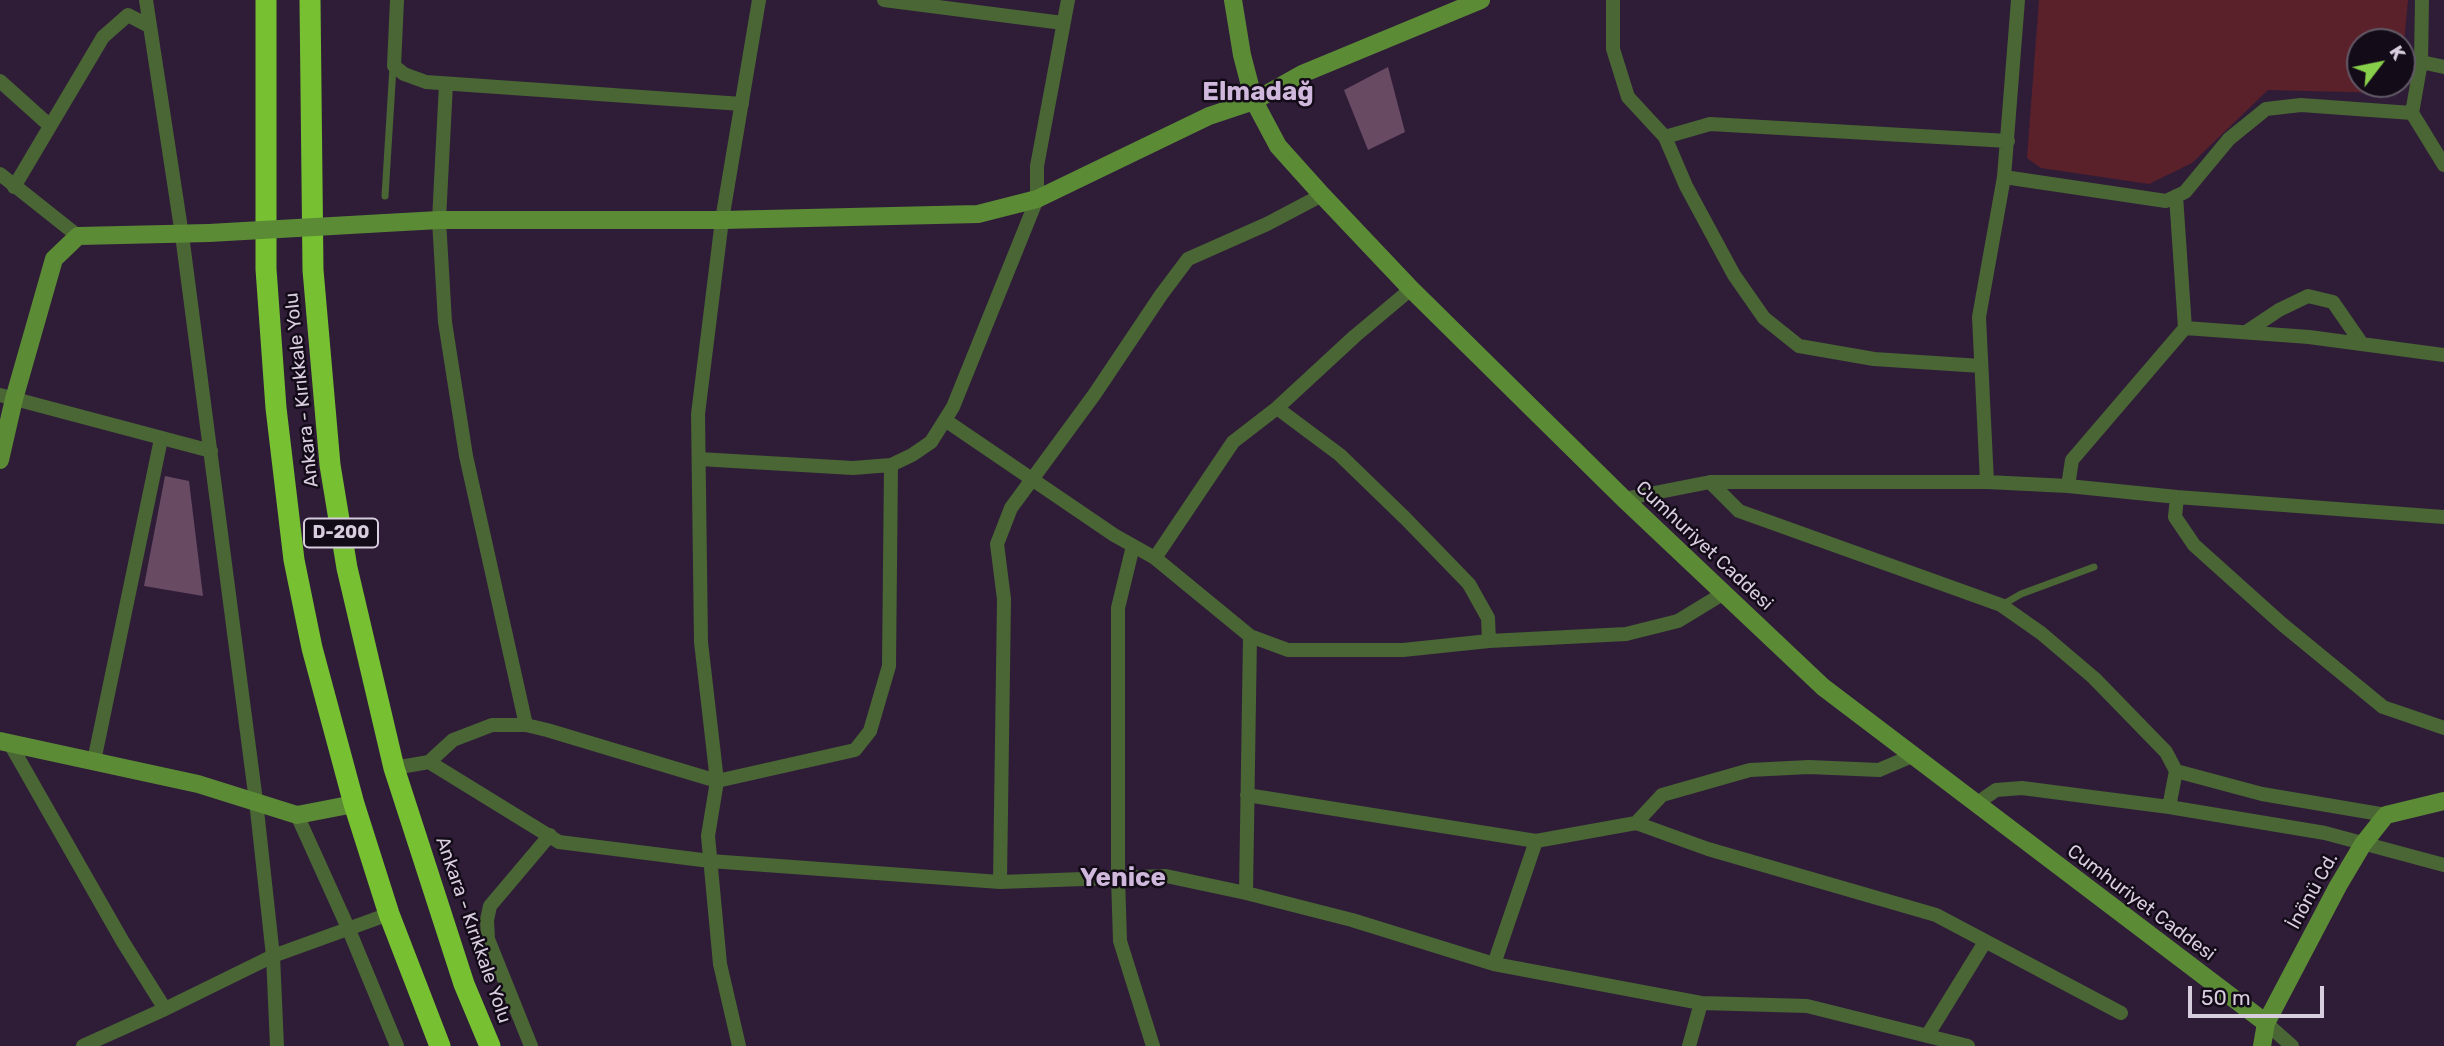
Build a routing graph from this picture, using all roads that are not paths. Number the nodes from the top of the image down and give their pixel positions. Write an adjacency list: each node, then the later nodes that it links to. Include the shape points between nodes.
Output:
1 (146, 0): 14 (street)
2 (266, 0): 78 (highway, Ankara - Kırıkkale Yolu / D-200, via 266,269 276,408 294,560 312,648)
3 (310, 0): 72 (highway, Ankara - Kırıkkale Yolu / D-200, via 313,270 329,452 352,594)
4 (397, 0): 16 (street)
5 (760, 0): 21 (street)
6 (884, 0): 13 (street)
7 (1068, 0): 13 (street)
8 (1233, 0): 20 (street, Cumhuriyet Caddesi)
9 (1613, 0): 24 (street, via 1613,49 1629,97)
10 (2018, 0): 25 (street)
11 (2421, 0): 15 (street)
12 (1475, 1): 20 (street, via 1302,74)
13 (1063, 23): 33 (street, via 1037,166)
14 (149, 26): 23 (street, via 128,15 103,37); 36 (street)
15 (2421, 62): 17 (street); 22 (street)
16 (394, 66): 19 (street, via 426,82); 31 (lane)
17 (2444, 67)
18 (0, 81): 23 (street)
19 (446, 84): 21 (street); 34 (street)
20 (1254, 101): 30 (street, Cumhuriyet Caddesi, via 1278,146); 33 (street, via 1209,116)
21 (742, 104): 35 (street)
22 (2412, 113): 26 (street); 32 (street, via 2301,106 2266,109)
23 (49, 125): 29 (street)
24 (1665, 138): 25 (street, via 1710,124); 43 (street, via 1734,275 1764,318 1798,346 1874,359)
25 (2008, 141): 28 (street)
26 (2444, 165)
27 (0, 174): 29 (street)
28 (2004, 177): 32 (street, via 2165,201); 43 (street, via 1979,317)
29 (14, 187): 37 (street)
30 (1322, 195): 38 (street, Cumhuriyet Caddesi); 52 (street, via 1188,259)
31 (385, 196)
32 (2176, 196): 39 (street)
33 (1037, 199): 35 (street, via 978,214); 46 (street)
34 (439, 220): 35 (street); 36 (street, bridge); 66 (street, via 445,322 466,456)
35 (722, 220): 49 (street, via 698,414)
36 (182, 235): 37 (street); 48 (street)
37 (78, 236): 44 (street, via 54,259)
38 (1411, 289): 45 (street); 57 (street, Cumhuriyet Caddesi)
39 (2185, 328): 40 (street); 55 (street, via 2072,460)
40 (2246, 332): 41 (street); 41 (street, via 2308,296 2333,302)
41 (2362, 344): 42 (street)
42 (2444, 355)
43 (1981, 366): 54 (street)
44 (7, 397): 47 (street); 50 (street)
45 (1278, 408): 60 (street, via 1233,443); 65 (street, via 1340,455 1469,584 1488,618)
46 (945, 420): 51 (street, via 932,442); 52 (street)
47 (161, 439): 48 (street); 70 (street)
48 (211, 451): 76 (street)
49 (699, 459): 51 (street, via 853,468); 74 (street, via 701,642)
50 (0, 460)
51 (891, 465): 74 (street, via 889,666 870,731 855,750)
52 (1033, 480): 59 (street); 90 (street, via 1011,508 997,544 1004,599)
53 (1710, 482): 54 (street); 57 (street); 63 (street, via 1739,511)
54 (1987, 482): 55 (street)
55 (2068, 486): 56 (street)
56 (2178, 497): 58 (street); 67 (street, via 2175,517 2194,545 2282,624 2383,707)
57 (1624, 499): 62 (street, Cumhuriyet Caddesi)
58 (2444, 517)
59 (1133, 546): 60 (street); 89 (street, via 1118,608)
60 (1155, 558): 64 (street)
61 (2094, 567): 63 (lane)
62 (1724, 593): 65 (street, via 1678,621 1626,634); 69 (street, Cumhuriyet Caddesi, via 1822,687)
63 (2001, 606): 73 (street, via 2094,678 2166,752)
64 (1250, 636): 65 (street, via 1289,650 1403,650); 75 (street)
65 (1489, 641)
66 (526, 725): 71 (street, via 492,725 470,732 453,740); 74 (street)
67 (2444, 728)
68 (4, 742): 70 (street); 98 (street)
69 (1912, 756): 79 (street, Cumhuriyet Caddesi); 83 (street, via 1879,771 1809,767 1750,771 1662,795)
70 (94, 761): 76 (street)
71 (429, 762): 72 (street); 84 (street)
72 (394, 768): 106 (highway, Ankara - Kırıkkale Yolu / D-200, via 464,984)
73 (2176, 771): 80 (street); 82 (street, via 2262,794)
74 (717, 781): 87 (street, via 708,836)
75 (1247, 795): 85 (street); 91 (street)
76 (256, 801): 81 (street); 95 (street)
77 (2444, 801): 82 (street)
78 (354, 804): 81 (street); 92 (highway, Ankara - Kırıkkale Yolu / D-200)
79 (1976, 804): 80 (street, via 1996,790 2022,788); 100 (street, Cumhuriyet Caddesi)
80 (2169, 807): 86 (street, via 2314,831)
81 (297, 815): 93 (street)
82 (2386, 815): 86 (street, İnönü Cd.)
83 (1636, 822): 85 (street); 94 (street, via 1708,849 1936,915)
84 (550, 835): 87 (street, via 559,842); 107 (street, via 490,906 487,920 488,939)
85 (1536, 841): 96 (street)
86 (2363, 844): 88 (street); 100 (street, İnönü Cd.)
87 (710, 862): 90 (street); 108 (street, via 720,964)
88 (2444, 864)
89 (1118, 878): 90 (street); 91 (street, via 1166,876); 109 (street, via 1121,941)
90 (1000, 882)
91 (1246, 893): 96 (street)
92 (389, 914): 93 (street); 105 (highway, Ankara - Kırıkkale Yolu / D-200)
93 (349, 930): 95 (street); 104 (street)
94 (1985, 942): 99 (street); 101 (street)
95 (273, 956): 98 (street); 103 (street)
96 (1494, 964): 97 (street)
97 (1701, 1003): 101 (street, via 1807,1006); 110 (street)
98 (165, 1009): 102 (street)
99 (2121, 1013)
100 (2266, 1023): 112 (street, İnönü Cd.); 113 (street)
101 (1927, 1036): 111 (street)
102 (83, 1046)
103 (277, 1046)
104 (397, 1046)
105 (440, 1046)
106 (490, 1046)
107 (531, 1046)
108 (739, 1046)
109 (1153, 1046)
110 (1689, 1046)
111 (1968, 1046)
112 (2262, 1046)
113 (2292, 1046)

